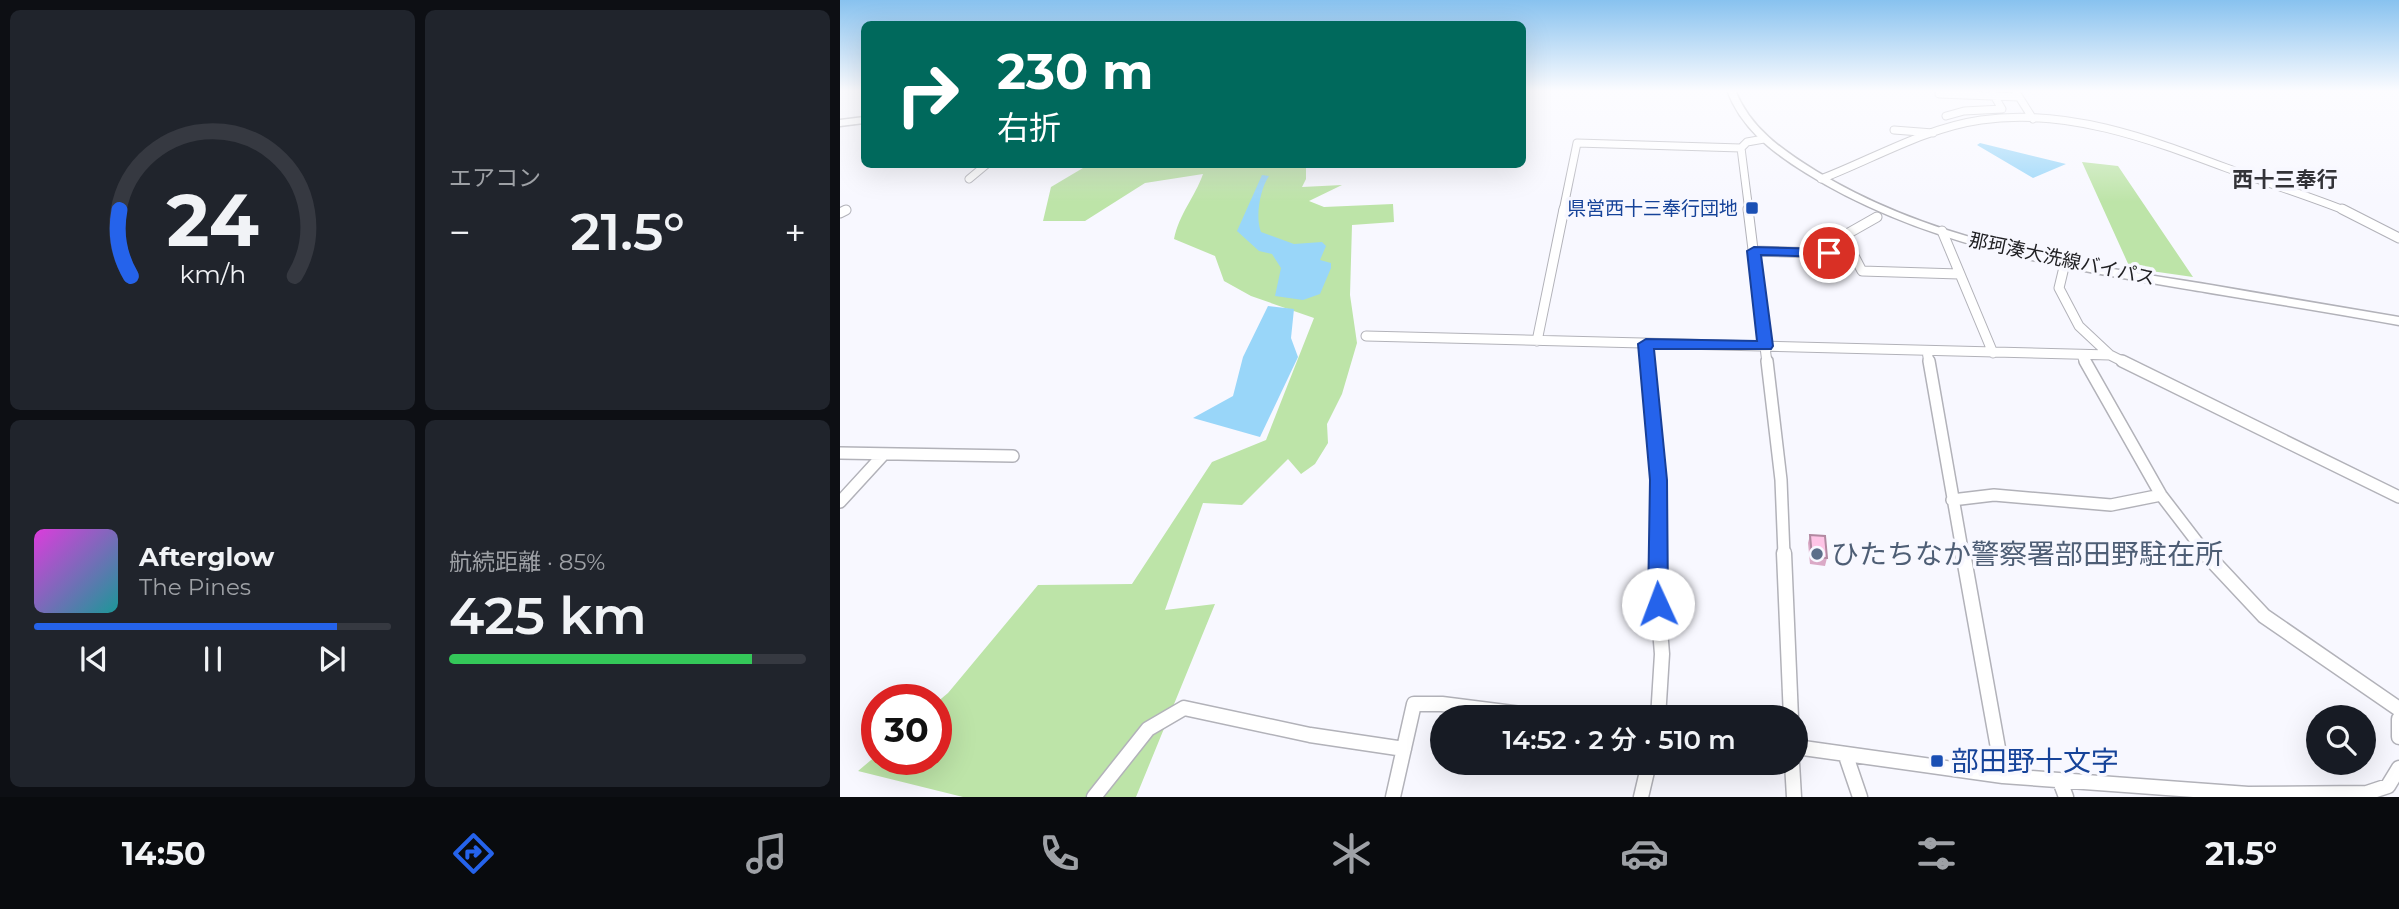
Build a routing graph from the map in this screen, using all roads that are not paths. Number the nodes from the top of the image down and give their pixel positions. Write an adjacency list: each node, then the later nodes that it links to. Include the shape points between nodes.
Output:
1 (1754, 127): 7 (main road, 那珂湊大洗線バイパス)
2 (1953, 127): 4 (street)
3 (2105, 127): 14 (street, via 2319,201)
4 (1950, 128): 6 (street)
5 (1894, 130): 6 (street)
6 (1935, 134): 11 (street)
7 (1764, 139): 8 (street); 11 (main road, 那珂湊大洗線バイパス)
8 (1741, 148): 15 (street); 21 (street, via 1577,143)
9 (982, 168): 10 (street)
10 (969, 179)
11 (1821, 179): 13 (main road, 那珂湊大洗線バイパス)
12 (1877, 217): 16 (street, via 1847,234)
13 (1942, 231): 17 (main road, 那珂湊大洗線バイパス); 18 (street)
14 (2399, 238)
15 (1754, 251): 16 (street); 23 (street)
16 (1853, 254): 18 (street, via 1861,271)
17 (2065, 263): 19 (main road, 那珂湊大洗線バイパス); 26 (street, via 2059,288 2079,326)
18 (1959, 274): 25 (street)
19 (2399, 321)
20 (1366, 336): 21 (street)
21 (1537, 341): 22 (street)
22 (1646, 344): 23 (street); 36 (street, via 1658,480)
23 (1765, 346): 24 (street); 37 (street, via 1781,480)
24 (1927, 351): 25 (street); 33 (street)
25 (1993, 353): 27 (street)
26 (2110, 355): 27 (street); 32 (street)
27 (2082, 356): 31 (street)
28 (840, 453): 29 (street)
29 (884, 454): 30 (street); 34 (street)
30 (1013, 456)
31 (2161, 495): 33 (street, via 2111,505 1994,495); 38 (street, via 2184,528 2264,616)
32 (2399, 497)
33 (1952, 500): 47 (street)
34 (840, 502)
35 (1450, 705): 41 (street, via 1414,704)
36 (1659, 705)
37 (1790, 705)
38 (2399, 709)
39 (2399, 719): 40 (street)
40 (2399, 737)
41 (1404, 749): 49 (street, via 1184,708 1148,729); 50 (street)
42 (1808, 749): 43 (street)
43 (1846, 756): 47 (street); 53 (street)
44 (2398, 774): 48 (street, via 2378,791 2353,794)
45 (1646, 775): 51 (street)
46 (1793, 775): 52 (street)
47 (2003, 776): 48 (street)
48 (2063, 789)
49 (1094, 797)
50 (1393, 797)
51 (1641, 797)
52 (1794, 797)
53 (1860, 797)

